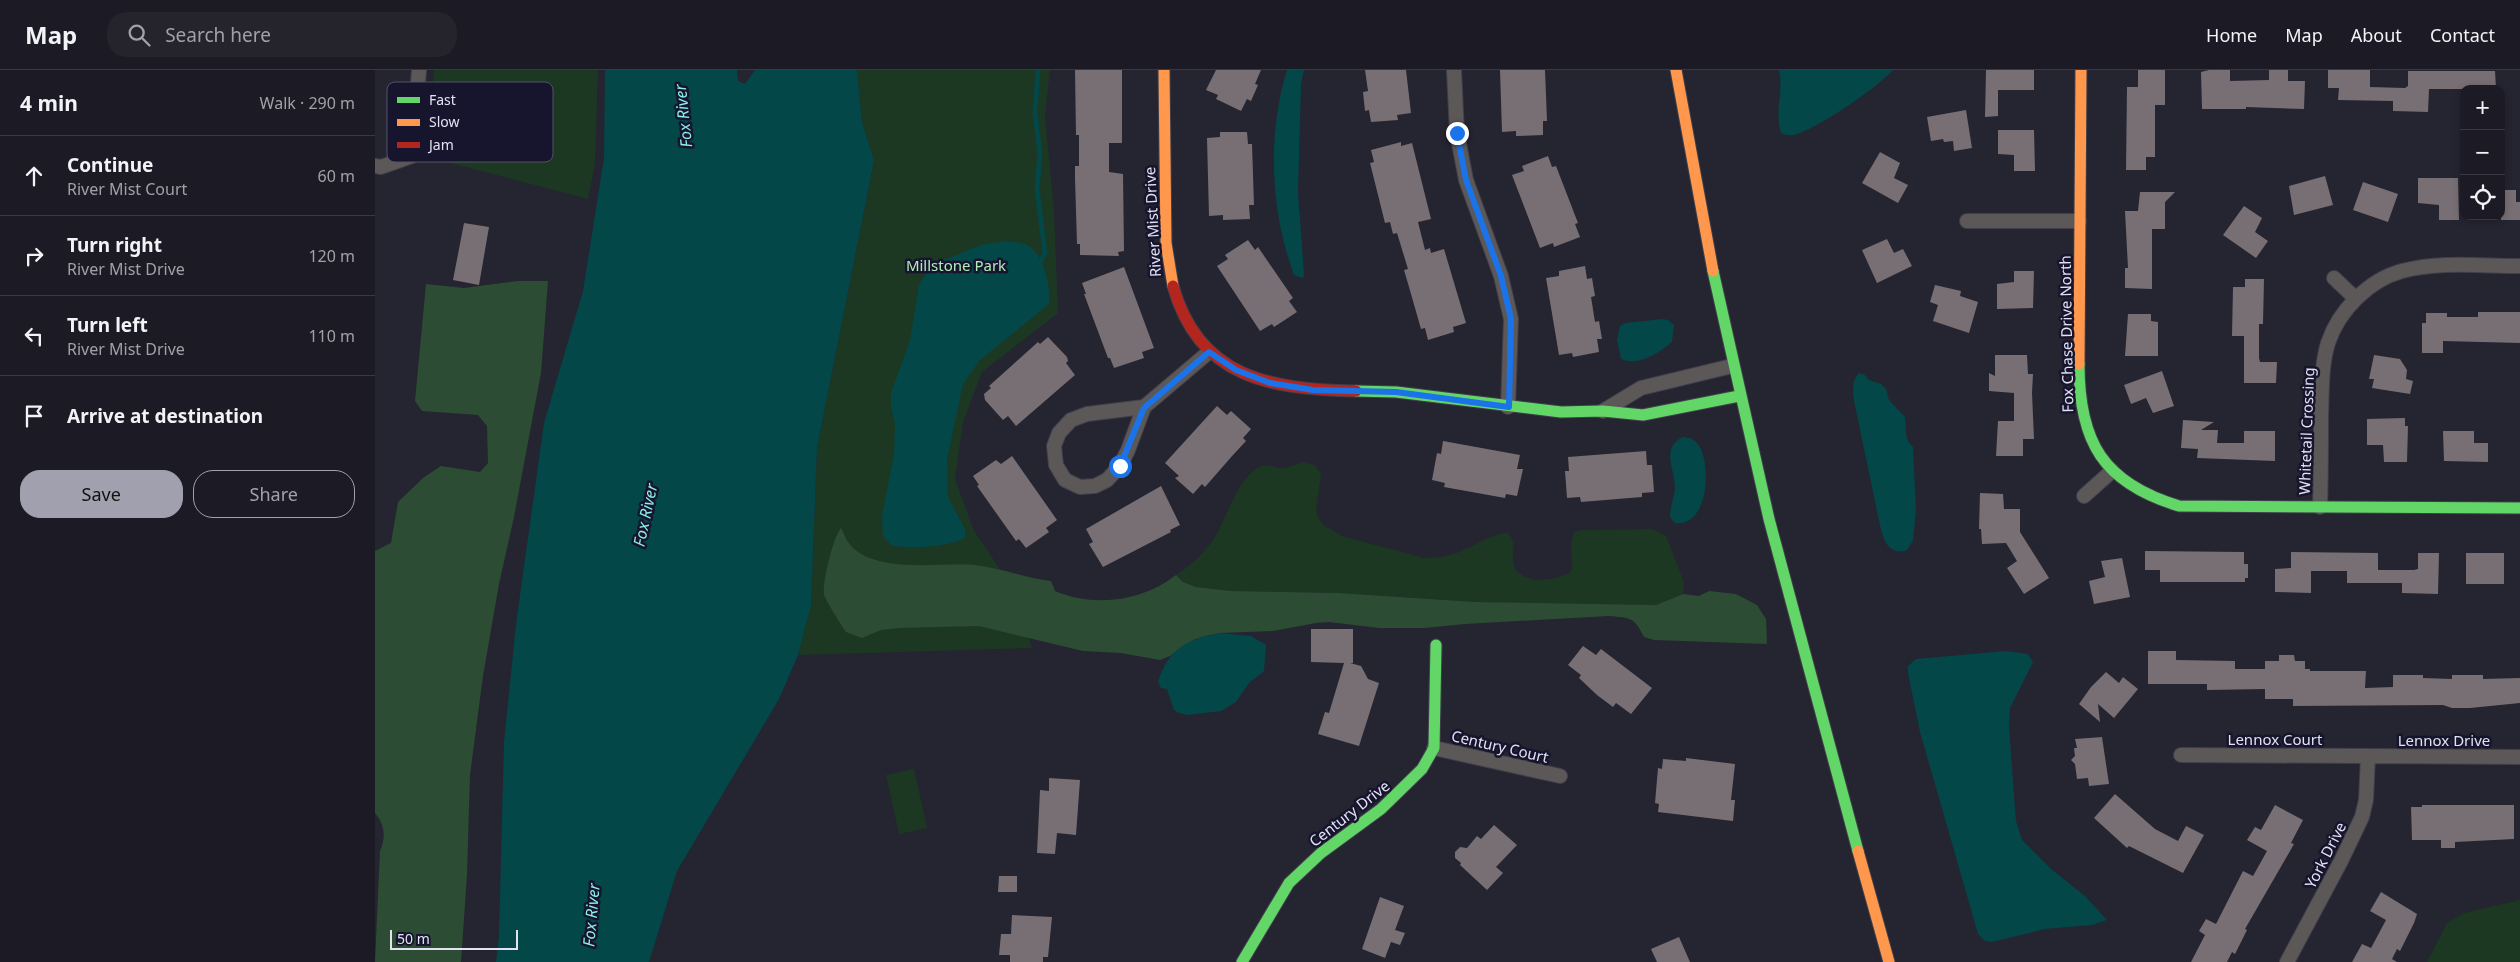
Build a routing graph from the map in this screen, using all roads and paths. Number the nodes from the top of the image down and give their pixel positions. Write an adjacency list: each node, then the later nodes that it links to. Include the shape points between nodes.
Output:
1 (1164, 70): 12 (street, River Mist Drive, via 1166,243 1170,277 1178,304 1194,335)
2 (1454, 70): 15 (street, via 1457,133 1466,180 1501,276 1511,319)
3 (1676, 70): 13 (street)
4 (2081, 70): 8 (street, Fox Chase Drive North)
5 (395, 162): 6 (street)
6 (375, 166)
7 (1967, 221): 8 (street)
8 (2079, 221): 18 (street, Fox Chase Drive North, via 2082,418 2090,441)
9 (2520, 266): 11 (street, Whitetail Crossing, via 2444,266 2401,271 2379,280)
10 (2334, 278): 11 (street)
11 (2356, 299): 20 (street, Whitetail Crossing, via 2338,320 2328,343 2323,367)
12 (1209, 352): 15 (street, River Mist Drive, via 1236,370 1270,383 1313,390 1396,392); 16 (street)
13 (1733, 366): 14 (street); 17 (street, River Mist Drive, via 1641,388)
14 (1739, 396): 17 (street, River Mist Drive, via 1643,415); 29 (street, via 1846,811)
15 (1509, 407): 17 (street, River Mist Drive, via 1561,412)
16 (1144, 408): 16 (street, via 1087,414 1071,420 1059,433 1054,446 1056,464 1065,480 1080,487 1095,486 1107,480 1120,466)
17 (1603, 411)
18 (2112, 471): 19 (street); 20 (street, Fox Chase Drive North, via 2135,490 2154,500 2179,506)
19 (2084, 496)
20 (2320, 506): 21 (street, Fox Chase Drive North)
21 (2520, 508)
22 (1436, 645): 23 (street, Century Drive)
23 (1434, 748): 27 (street, Century Court); 28 (street, Century Drive, via 1422,770 1403,790 1321,853 1289,884)
24 (2181, 755): 25 (street, Lennox Court)
25 (2368, 756): 26 (street, Lennox Drive); 30 (street, York Drive, via 2362,817)
26 (2520, 757)
27 (1560, 776)
28 (1242, 962)
29 (1889, 962)
30 (2287, 962)

